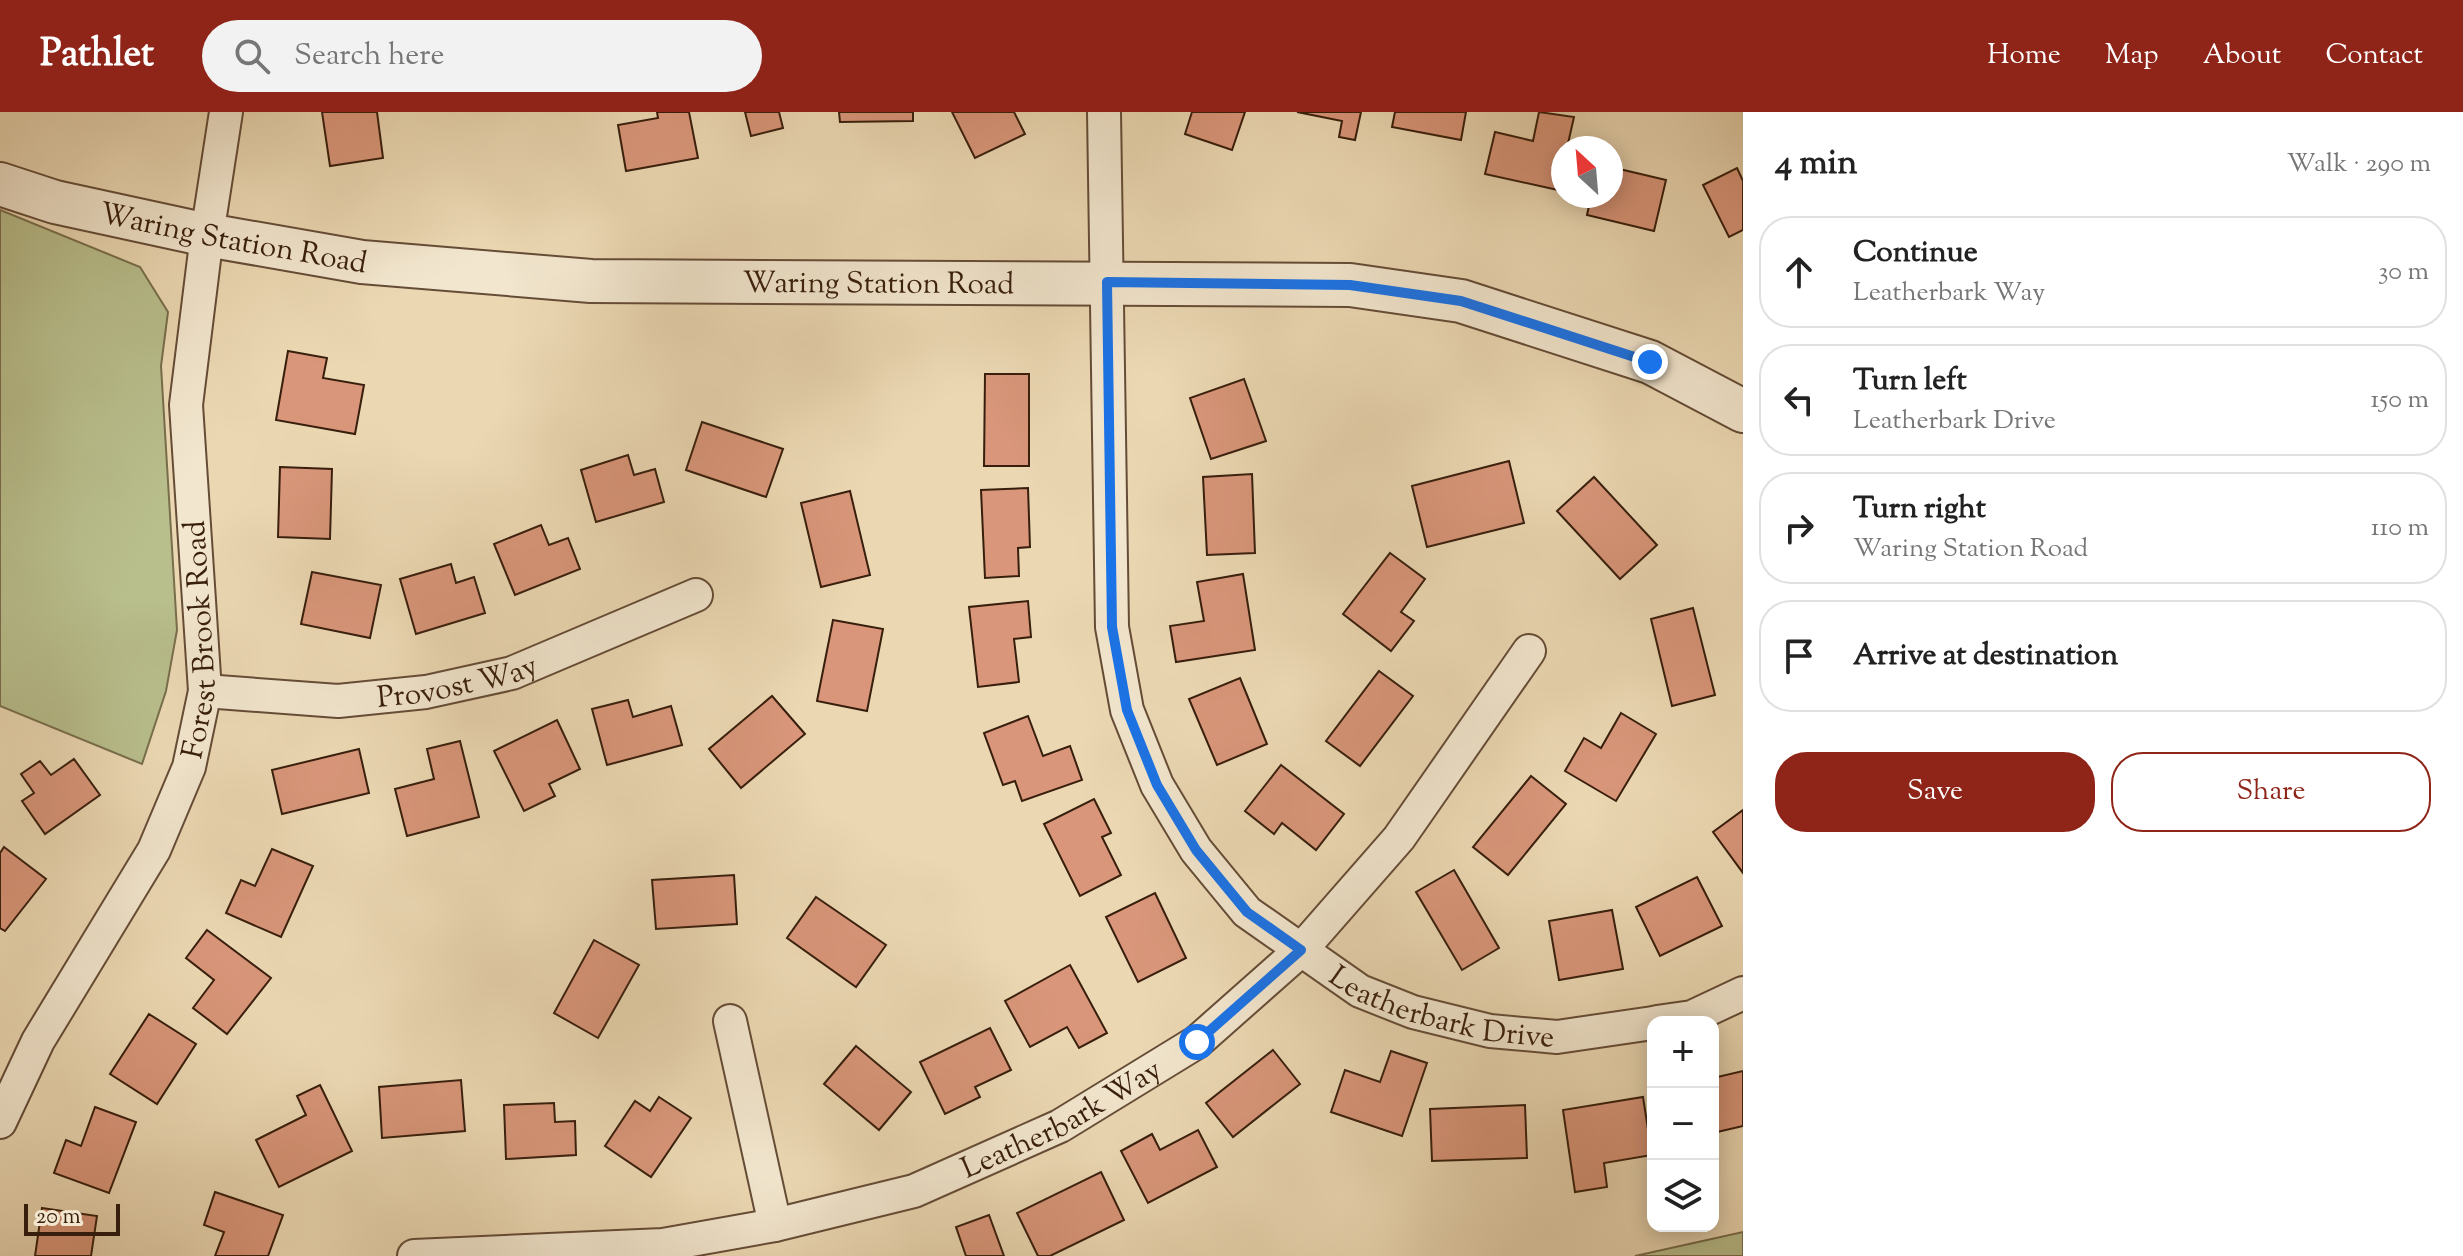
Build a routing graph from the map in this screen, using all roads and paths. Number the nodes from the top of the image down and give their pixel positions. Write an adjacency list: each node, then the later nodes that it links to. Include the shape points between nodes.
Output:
1 (226, 112): 4 (street, Forest Brook Road)
2 (1104, 112): 5 (street)
3 (0, 184): 4 (street, Waring Station Road, via 55,202)
4 (207, 235): 5 (street, Waring Station Road, via 362,262 591,281); 9 (street, Forest Brook Road, via 186,405)
5 (1107, 282): 6 (street, Waring Station Road, via 1350,285 1461,301 1650,362); 10 (street, Leatherbark Drive, via 1112,627 1127,710 1157,785 1196,850 1247,912)
6 (1743, 411)
7 (696, 595): 9 (street, Provost Way, via 512,673 426,692 338,701)
8 (1529, 651): 10 (street, Leatherbark Way, via 1399,838)
9 (205, 691): 15 (street, Forest Brook Road, via 189,767 154,850 38,1041)
10 (1301, 950): 14 (street, Leatherbark Drive, via 1360,991 1413,1012 1490,1031 1557,1037); 16 (street, Leatherbark Way, via 1197,1042 1060,1126 914,1191)
11 (1743, 993): 12 (street, Leatherbark Drive)
12 (1694, 1016)
13 (730, 1021): 16 (street)
14 (1647, 1023)
15 (0, 1122)
16 (775, 1225): 17 (street, Leatherbark Way, via 663,1245)
17 (414, 1256)

